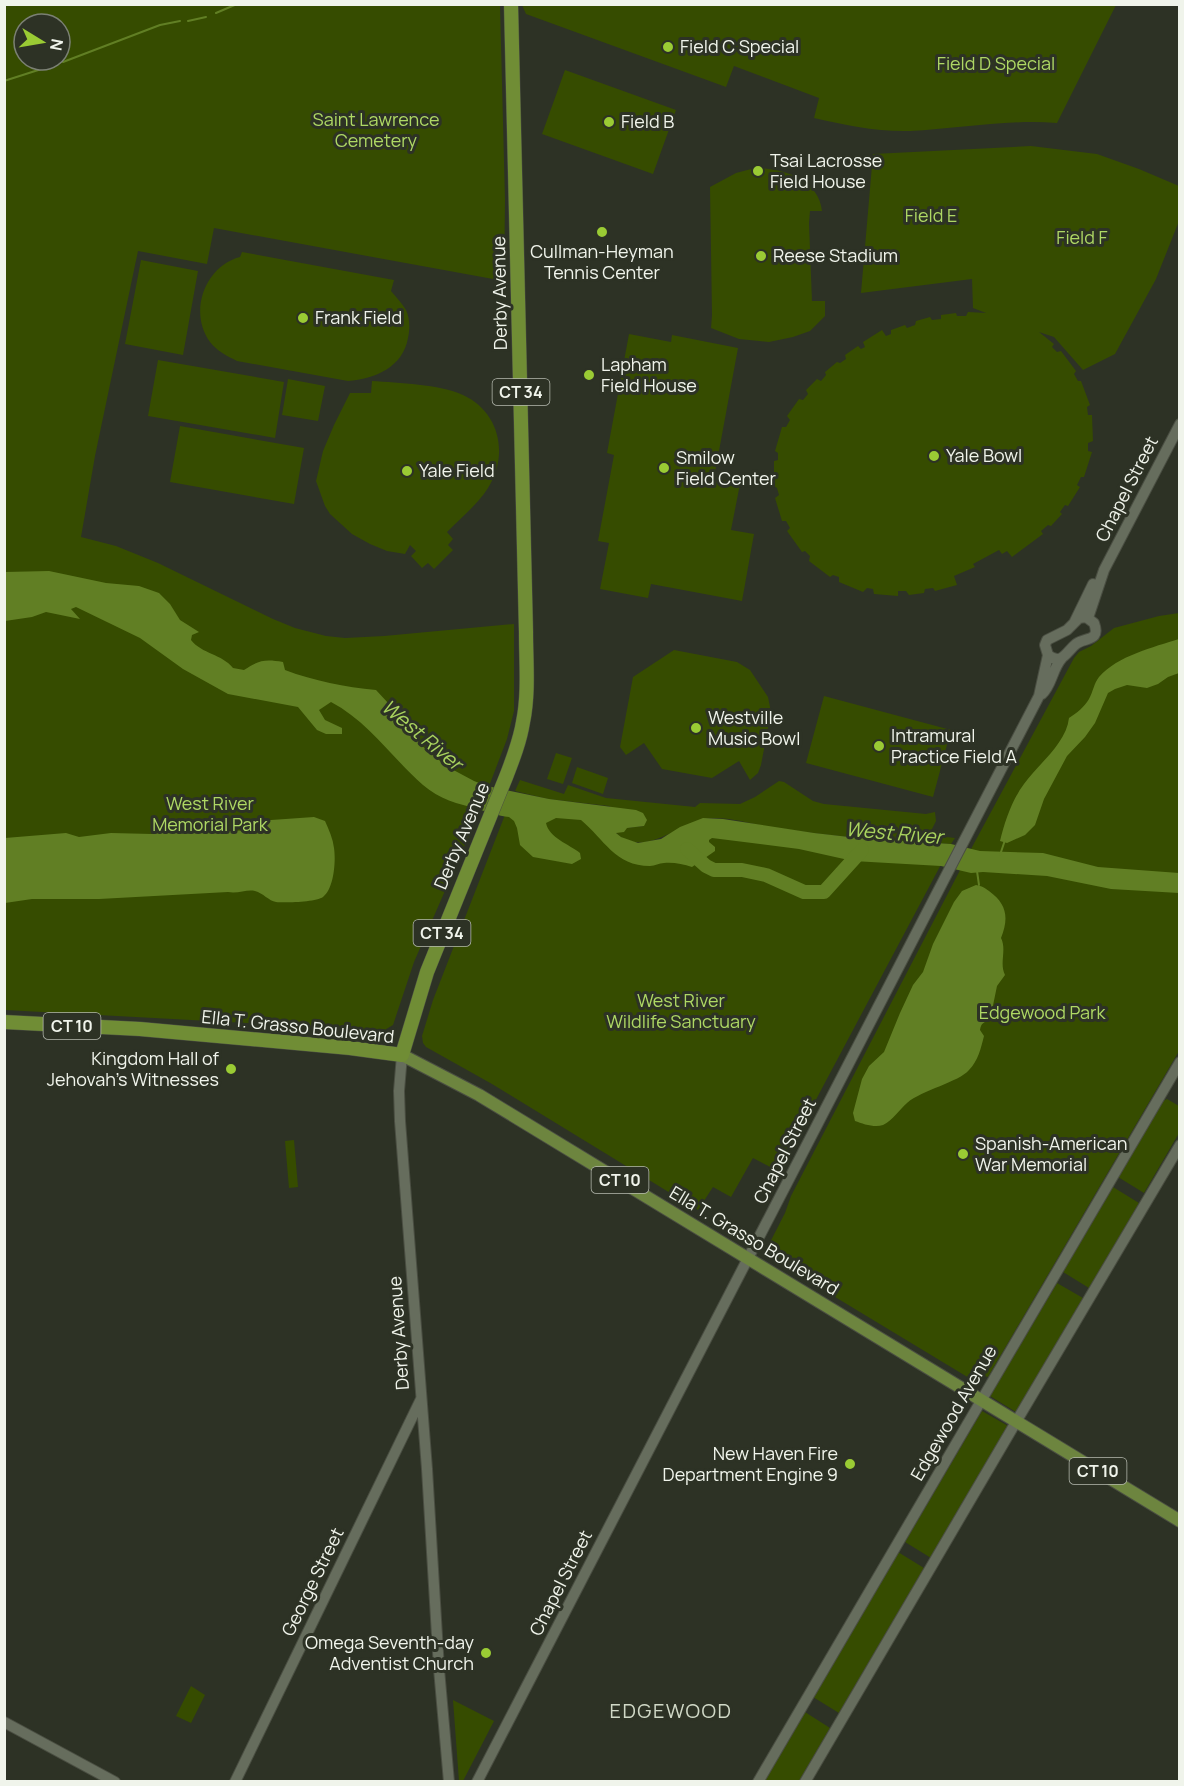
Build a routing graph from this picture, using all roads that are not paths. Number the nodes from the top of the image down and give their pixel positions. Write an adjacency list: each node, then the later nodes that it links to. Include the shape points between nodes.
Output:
1 (511, 4): 10 (highway, Derby Avenue / CT 34, via 524,722 517,749 427,972)
2 (1179, 424): 3 (street, Chapel Street)
3 (1104, 570): 4 (street, Chapel Street); 5 (street, Chapel Street)
4 (1088, 618): 5 (street); 7 (street, Chapel Street, via 1096,626 1094,636 1077,643)
5 (1074, 621): 6 (street, Chapel Street, via 1067,630 1047,640)
6 (1048, 655): 7 (street); 8 (street, Chapel Street)
7 (1062, 658): 8 (street, Chapel Street, via 1047,689)
8 (1039, 696): 13 (street, Chapel Street)
9 (4, 1022): 10 (highway, Ella T. Grasso Boulevard / CT 10, via 140,1029)
10 (402, 1055): 13 (main road, Ella T. Grasso Boulevard / CT 10, via 479,1095); 14 (street, Derby Avenue, via 400,1121)
11 (1179, 1062): 15 (street, Edgewood Avenue)
12 (1179, 1145): 16 (street)
13 (748, 1259): 15 (main road, Ella T. Grasso Boulevard / CT 10); 22 (street, Chapel Street)
14 (421, 1398): 20 (street, George Street); 21 (street, Derby Avenue)
15 (981, 1401): 16 (main road, Ella T. Grasso Boulevard / CT 10); 23 (street, Edgewood Avenue)
16 (1016, 1422): 17 (main road, Ella T. Grasso Boulevard / CT 10); 24 (street)
17 (1179, 1521)
18 (4, 1722): 19 (street)
19 (115, 1782)
20 (235, 1782)
21 (448, 1782)
22 (477, 1782)
23 (758, 1782)
24 (805, 1782)

